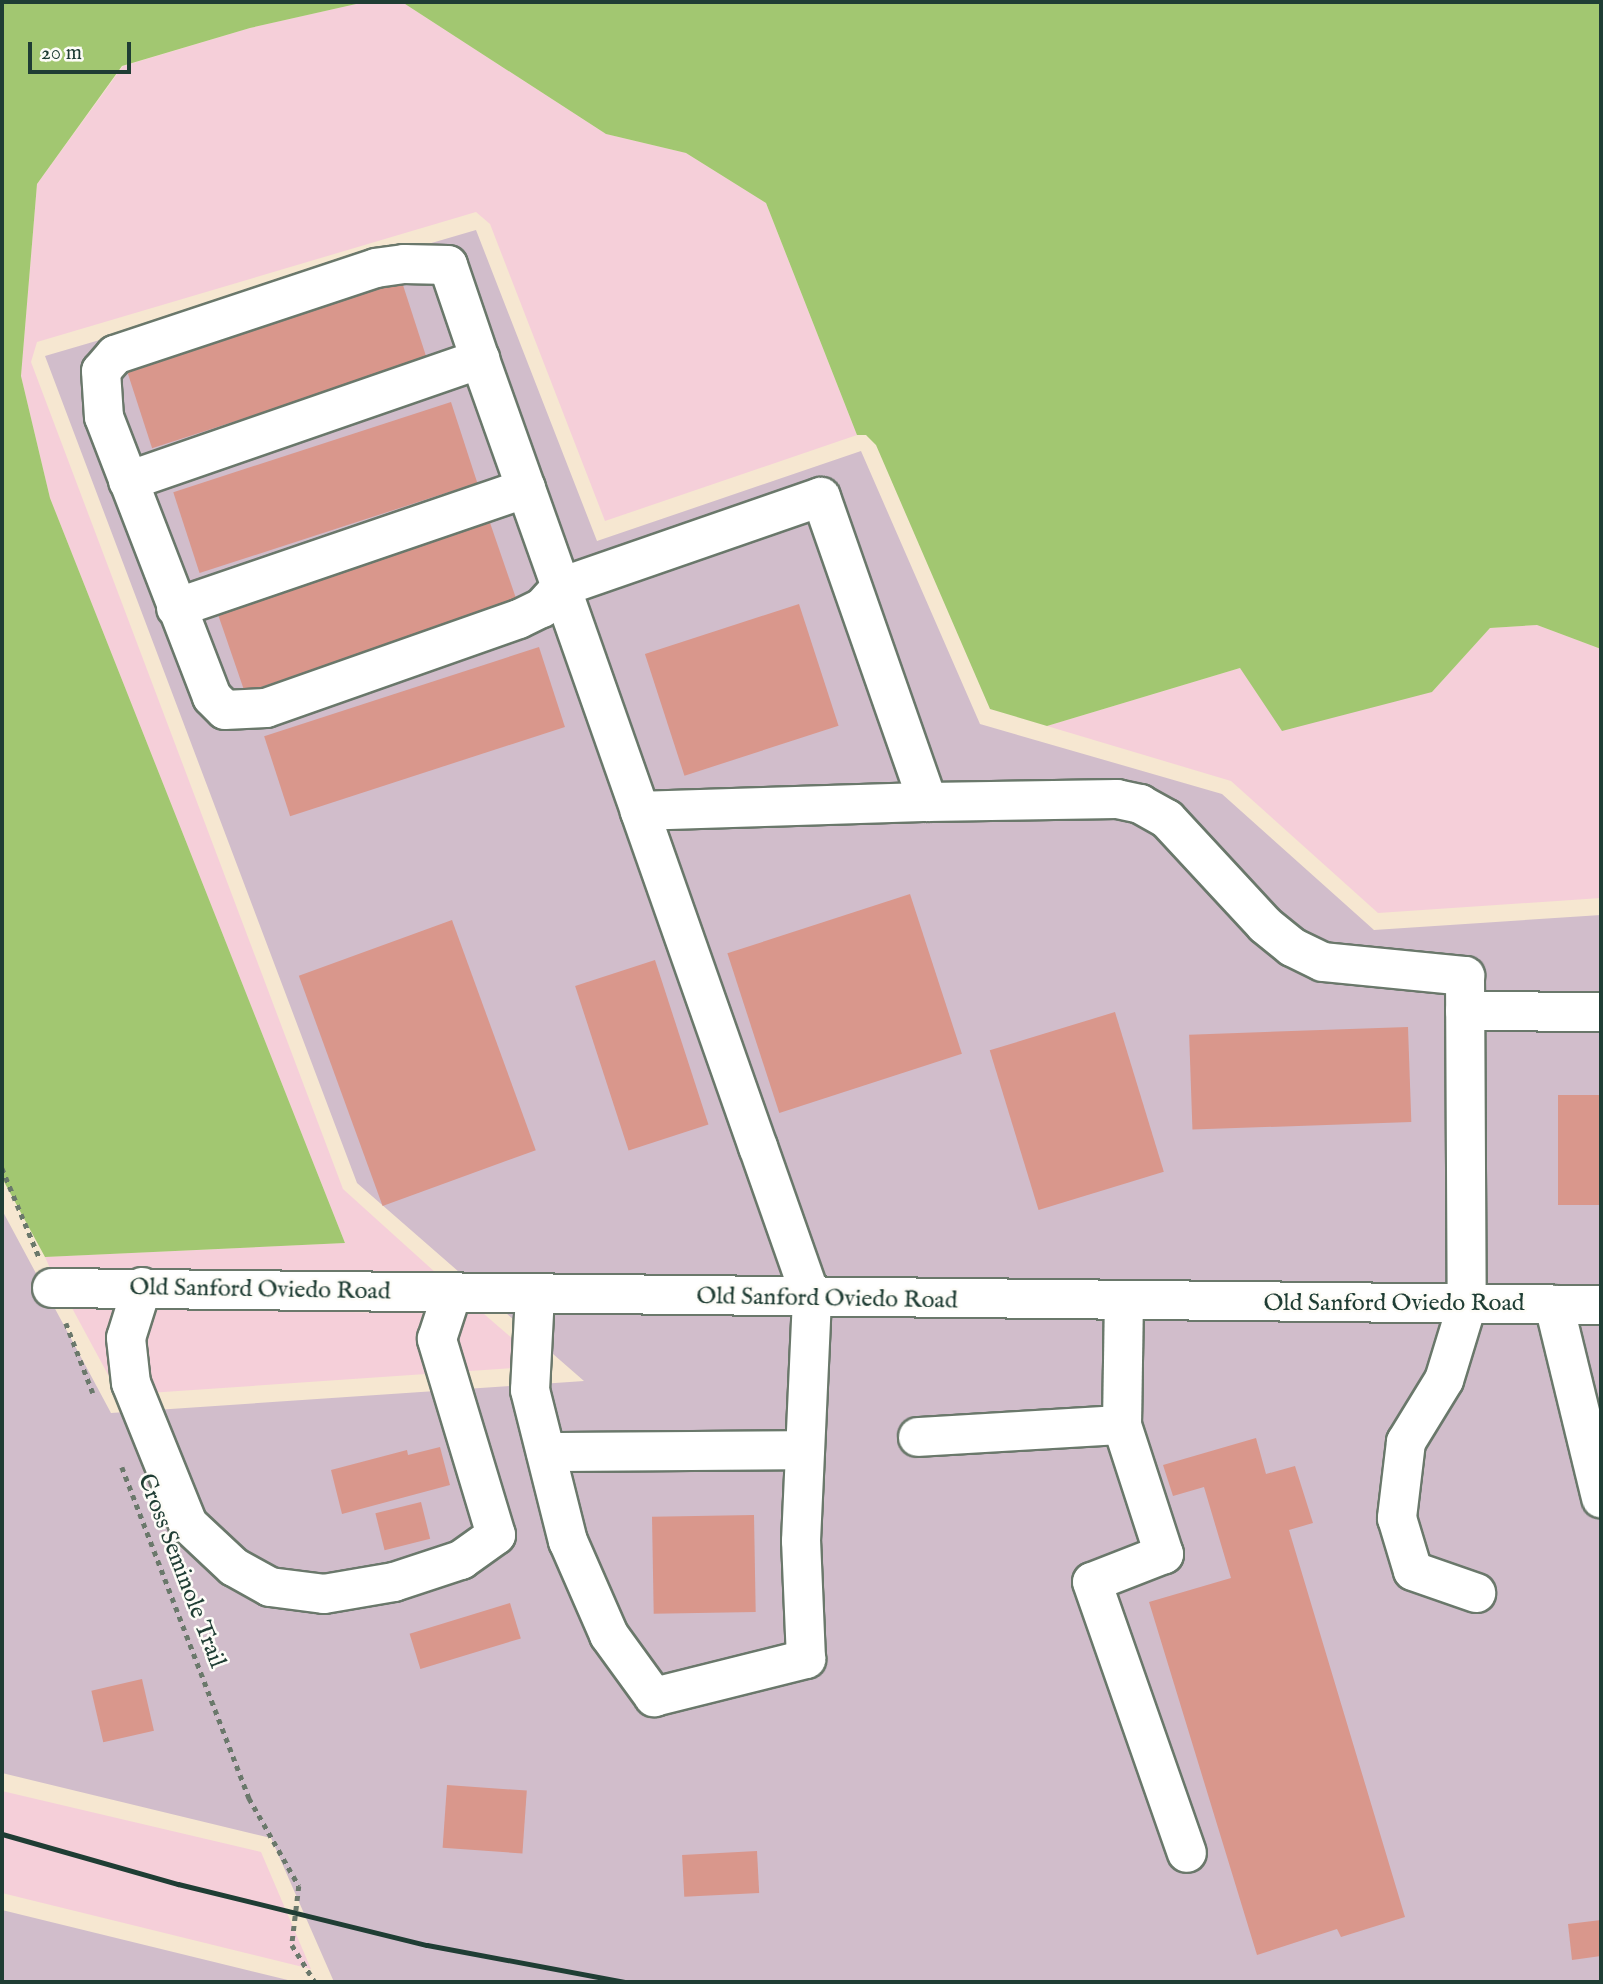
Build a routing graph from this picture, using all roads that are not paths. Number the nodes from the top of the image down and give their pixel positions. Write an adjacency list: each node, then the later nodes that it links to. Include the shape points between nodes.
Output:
1 (480, 359): 2 (street); 2 (street, via 448,265 376,268 115,355 101,371 99,396); 3 (street)
2 (128, 481): 5 (street)
3 (526, 488): 4 (street); 5 (street)
4 (561, 587): 5 (street, via 542,608 519,619 241,713 225,710 212,697); 6 (street, via 821,498); 7 (street)
5 (176, 608)
6 (928, 802): 7 (street); 8 (street, via 1117,799 1140,804 1167,819 1265,925 1292,947 1323,962 1465,976)
7 (640, 811): 14 (street)
8 (1465, 1011): 9 (street); 16 (street)
9 (1601, 1012)
10 (142, 1287): 11 (street, Old Sanford Oviedo Road); 12 (street, Old Sanford Oviedo Road); 12 (street, via 126,1338 131,1383 188,1524 234,1567 270,1587 324,1594 394,1582 461,1560 496,1535 437,1339)
11 (52, 1288)
12 (452, 1293): 13 (street, Old Sanford Oviedo Road)
13 (535, 1295): 14 (street, Old Sanford Oviedo Road); 22 (street, via 530,1390)
14 (812, 1300): 15 (street, Old Sanford Oviedo Road); 21 (street)
15 (1124, 1302): 16 (street, Old Sanford Oviedo Road); 19 (street)
16 (1467, 1305): 17 (street, Old Sanford Oviedo Road); 24 (street, via 1444,1380 1406,1442 1397,1518 1413,1571)
17 (1554, 1305): 18 (street, Old Sanford Oviedo Road); 23 (street)
18 (1601, 1305)
19 (1122, 1424): 20 (street); 25 (street, via 1164,1554 1092,1582)
20 (918, 1437)
21 (805, 1450): 22 (street); 22 (street, via 801,1541 806,1659 654,1697 604,1623 568,1541)
22 (546, 1452)
23 (1601, 1498)
24 (1476, 1593)
25 (1187, 1853)

